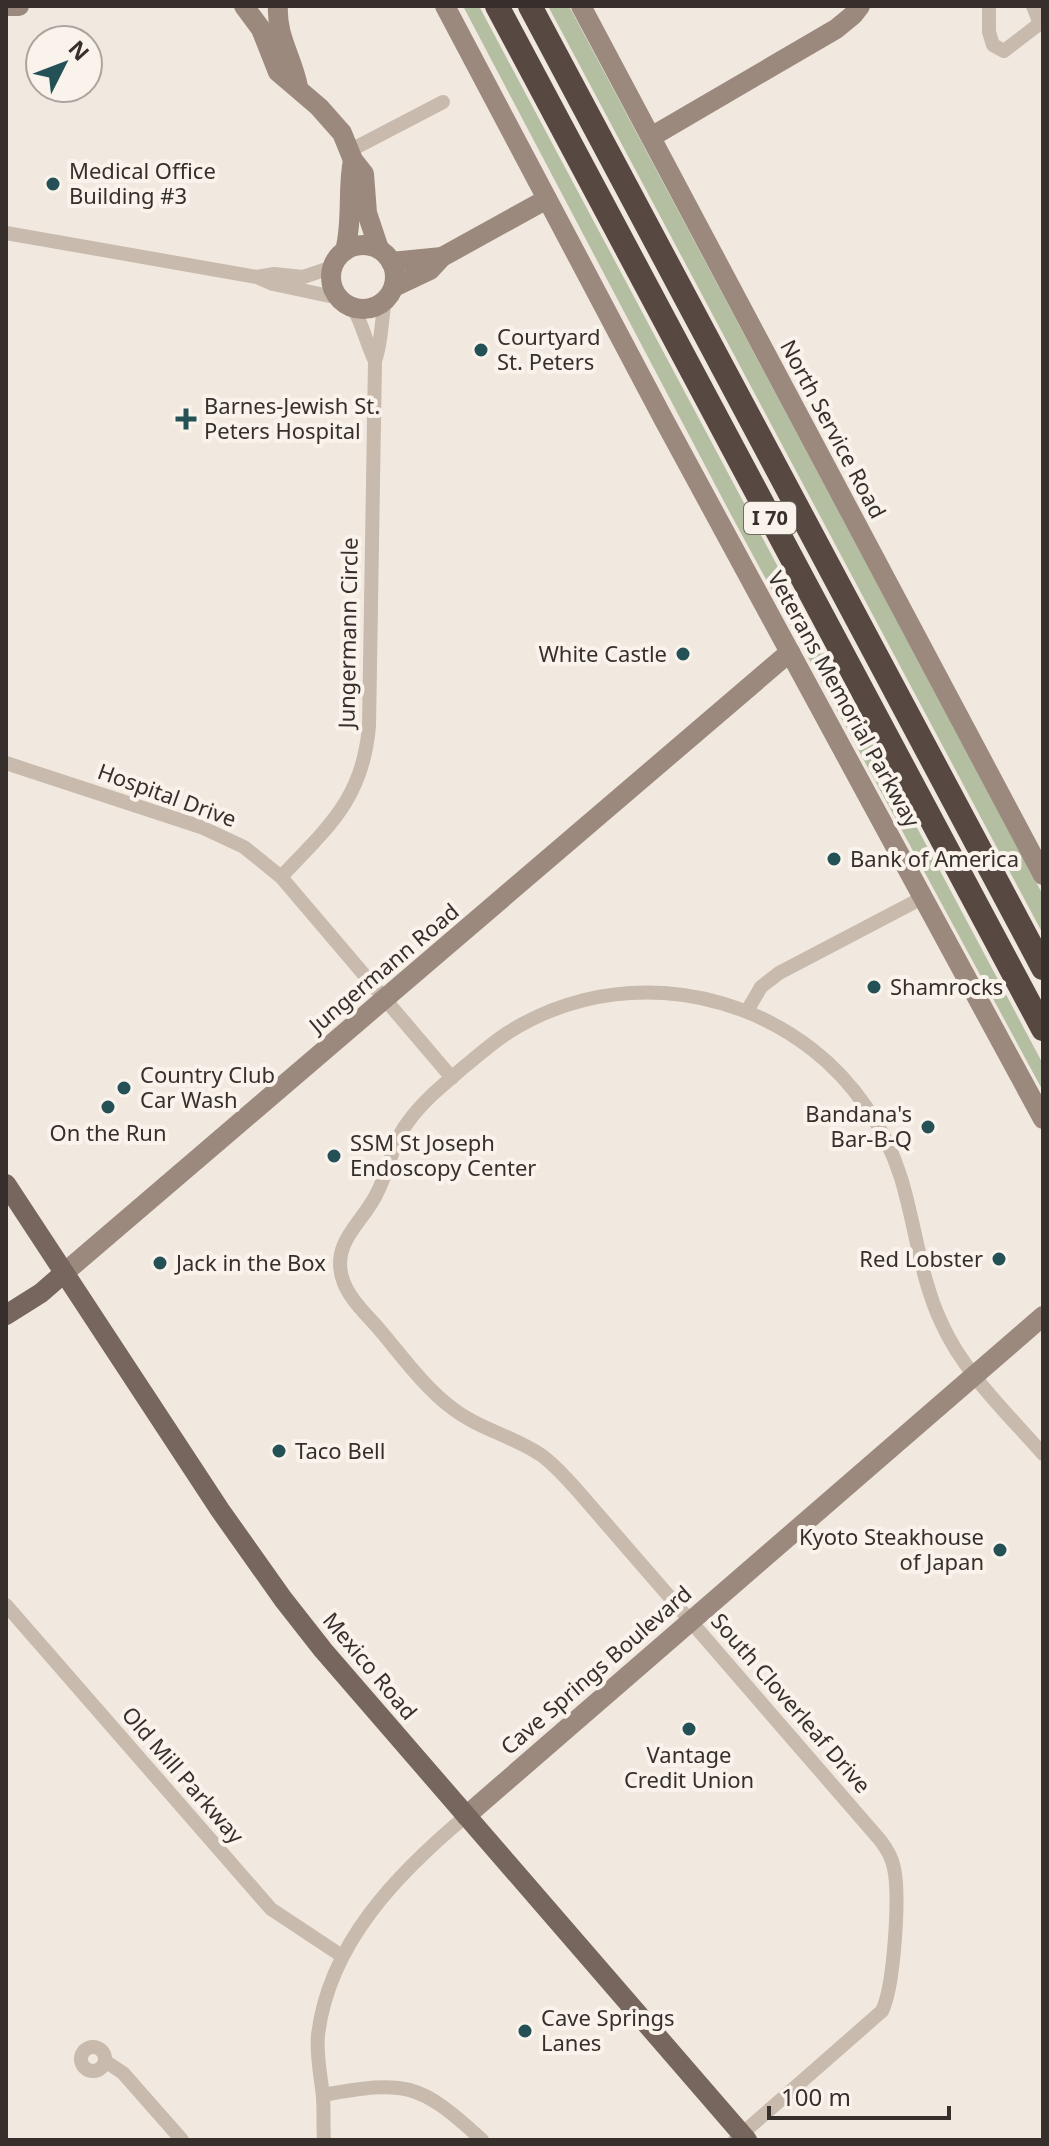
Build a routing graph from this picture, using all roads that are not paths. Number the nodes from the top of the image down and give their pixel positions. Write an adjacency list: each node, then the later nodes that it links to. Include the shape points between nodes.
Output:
1 (6, 6): 2 (street)
2 (19, 6)
3 (247, 6): 4 (street); 14 (street, via 278,72)
4 (260, 6)
5 (278, 6): 14 (street, via 279,31)
6 (445, 6): 18 (street, Veterans Memorial Parkway)
7 (497, 6): 35 (highway, I 70)
8 (530, 6): 32 (highway, I 70)
9 (581, 6): 16 (street, North Service Road)
10 (860, 6): 16 (street, via 836,29)
11 (989, 6): 13 (street, via 993,45 1004,51)
12 (1033, 6): 13 (street)
13 (1041, 23)
14 (298, 87): 17 (street, via 333,120)
15 (443, 102): 17 (street)
16 (651, 137): 29 (street, North Service Road)
17 (352, 155): 20 (street, via 364,174 367,213); 22 (street, via 351,225)
18 (547, 199): 21 (street); 27 (street, Veterans Memorial Parkway)
19 (6, 233): 23 (street)
20 (385, 256): 21 (street); 22 (street, via 361,245); 24 (street, via 395,273)
21 (442, 257): 24 (street)
22 (339, 259): 23 (street, via 303,277); 25 (street, via 332,284)
23 (257, 277): 25 (street)
24 (389, 294): 25 (street, via 367,308); 26 (street, Jungermann Circle)
25 (346, 302): 26 (street, Jungermann Circle, via 362,324)
26 (375, 361): 30 (street, Jungermann Circle, via 366,753 347,803)
27 (790, 652): 31 (street, Veterans Memorial Parkway); 33 (street, Jungermann Road)
28 (6, 763): 30 (street, Hospital Drive, via 227,838)
29 (1043, 875)
30 (281, 877): 33 (street, Hospital Drive)
31 (924, 897): 34 (street, via 779,973 761,987); 37 (street, Veterans Memorial Parkway)
32 (1043, 968)
33 (385, 999): 36 (street, Hospital Drive); 39 (street, Jungermann Road)
34 (747, 1011): 36 (street, South Cloverleaf Drive, via 681,994 604,996 533,1019 497,1040); 42 (street, South Cloverleaf Drive, via 826,1060 870,1114 901,1178 938,1315)
35 (1043, 1029)
36 (452, 1078): 45 (street, South Cloverleaf Drive, via 405,1126 379,1191 341,1246 342,1279 432,1392 477,1424 543,1457)
37 (1043, 1119)
38 (6, 1184): 39 (main road, Mexico Road)
39 (64, 1273): 40 (main road, Jungermann Road); 46 (main road, Mexico Road, via 283,1599)
40 (6, 1315)
41 (1043, 1316): 42 (street, Cave Springs Boulevard)
42 (975, 1375): 43 (street, South Cloverleaf Drive); 45 (street, Cave Springs Boulevard)
43 (1043, 1454)
44 (6, 1605): 47 (street, Old Mill Parkway, via 271,1909)
45 (690, 1620): 46 (street, Cave Springs Boulevard); 50 (street, South Cloverleaf Drive, via 880,1840 895,1871 892,1975 882,2011)
46 (466, 1816): 47 (street, Cave Springs Boulevard, via 407,1869); 50 (main road, Mexico Road)
47 (342, 1956): 49 (street, Cave Springs Boulevard, via 326,1994 318,2038)
48 (105, 2061): 51 (street, via 123,2073)
49 (323, 2095): 52 (street, Cave Springs Boulevard); 53 (street, via 373,2086 415,2091)
50 (741, 2138)
51 (182, 2140)
52 (324, 2140)
53 (482, 2140)

